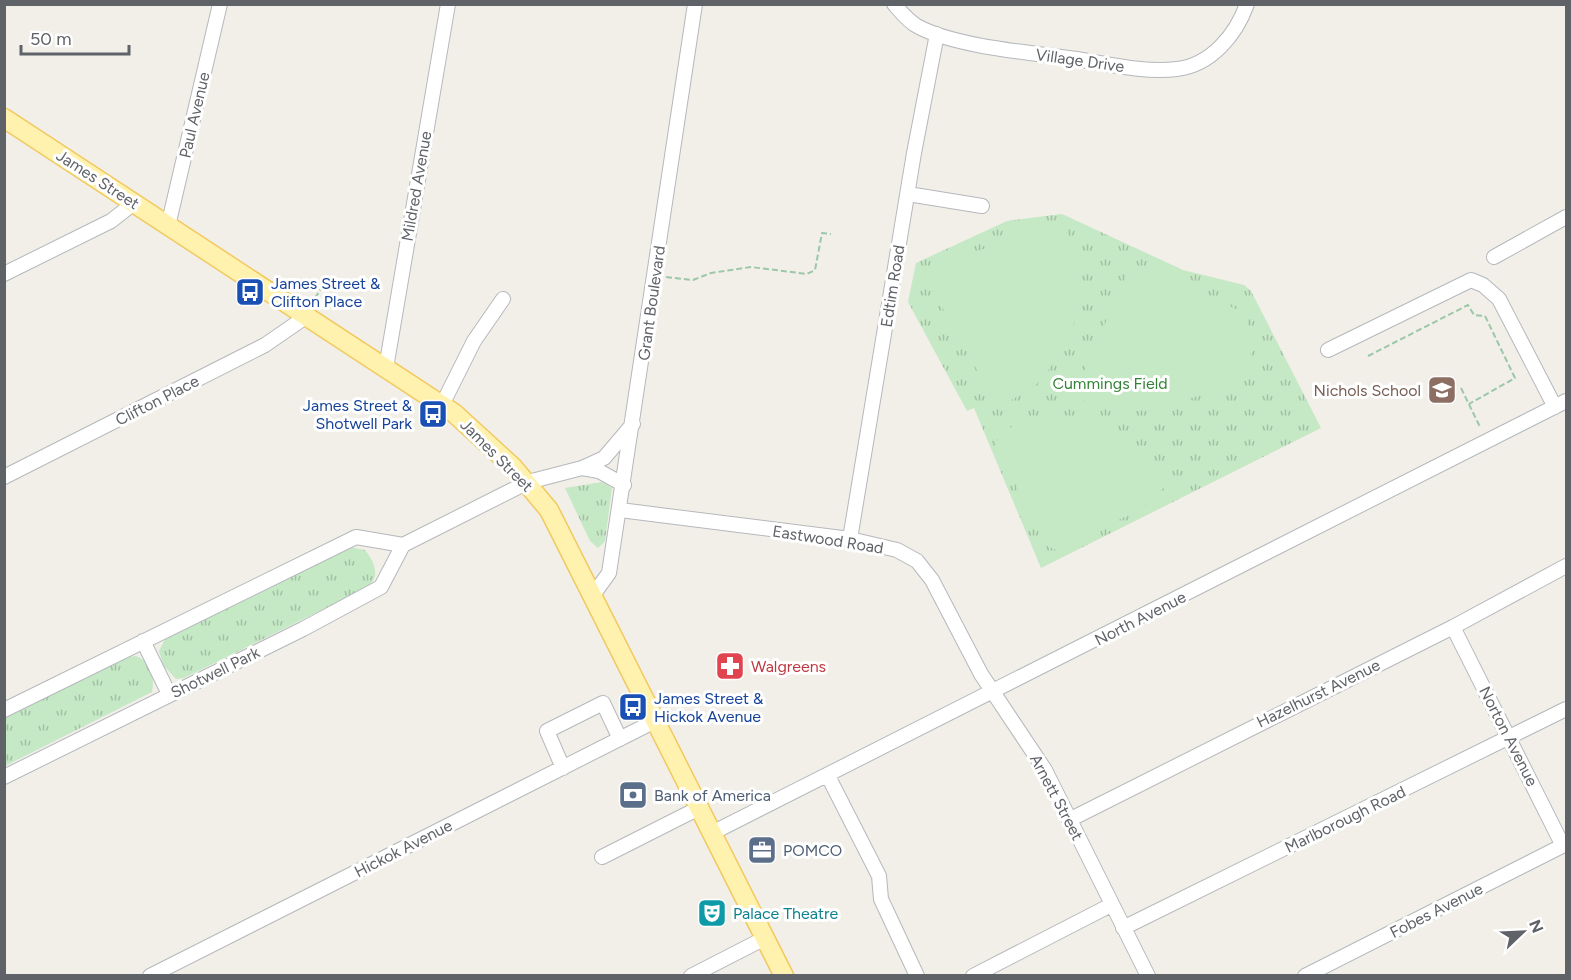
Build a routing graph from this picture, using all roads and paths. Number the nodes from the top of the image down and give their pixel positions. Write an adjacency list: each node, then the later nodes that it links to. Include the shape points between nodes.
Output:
1 (220, 4): 12 (street, Paul Avenue)
2 (448, 4): 23 (street, Mildred Avenue)
3 (695, 4): 16 (street, Grant Boulevard)
4 (894, 4): 6 (street, Village Drive, via 917,26)
5 (1247, 4): 6 (street, Village Drive, via 1226,43 1193,65 1177,69 1133,68 1004,49)
6 (937, 34): 8 (street, Edtim Road)
7 (4, 118): 9 (main road, James Street)
8 (908, 194): 10 (street); 35 (street, Edtim Road)
9 (134, 203): 12 (main road, James Street); 15 (street, via 111,221)
10 (982, 206)
11 (1566, 217): 14 (street)
12 (168, 226): 20 (main road, James Street)
13 (831, 234): 16 (path, via 822,233 815,270 807,273 752,267 693,280)
14 (1494, 257)
15 (4, 274)
16 (655, 275): 28 (street, Grant Boulevard)
17 (322, 287): 18 (path)
18 (315, 298)
19 (503, 299): 27 (street, via 474,341)
20 (307, 316): 23 (main road, James Street); 31 (street, Clifton Place, via 265,345)
21 (1328, 350): 26 (street, via 1471,280 1499,299)
22 (1368, 356): 25 (path, via 1468,305 1473,315 1485,316 1515,378)
23 (386, 368): 27 (main road, James Street)
24 (1461, 388): 25 (path)
25 (1469, 404): 29 (path)
26 (1561, 404): 41 (street, North Avenue)
27 (442, 405): 32 (main road, James Street)
28 (633, 424): 30 (street, via 604,458); 33 (street, Grant Boulevard)
29 (1480, 427)
30 (582, 468): 32 (street); 33 (street, via 599,471)
31 (4, 477)
32 (528, 482): 36 (street); 38 (main road, James Street, via 549,510)
33 (624, 485): 34 (street, Grant Boulevard)
34 (620, 510): 35 (street, Eastwood Road); 38 (street, Grant Boulevard, via 609,573)
35 (850, 539): 41 (street, Eastwood Road, via 897,550 917,561 932,580)
36 (403, 545): 40 (street, via 356,537); 42 (street, Shotwell Park, via 381,587)
37 (1566, 566): 39 (street, Hazelhurst Avenue)
38 (593, 595): 45 (main road, James Street)
39 (1453, 627): 46 (street, Norton Avenue); 52 (street, Hazelhurst Avenue)
40 (143, 641): 42 (street); 44 (street)
41 (994, 693): 49 (street, North Avenue); 52 (street, Arnett Street, via 1045,770)
42 (169, 694): 50 (street, Shotwell Park)
43 (1566, 709): 46 (street, Marlborough Road)
44 (4, 710)
45 (655, 721): 47 (street, Hickok Avenue); 51 (main road, James Street)
46 (1510, 738): 54 (street, Norton Avenue); 57 (street, Marlborough Road)
47 (620, 739): 48 (street, Hickok Avenue); 48 (street, via 603,703 547,731)
48 (563, 768): 60 (street, Hickok Avenue)
49 (828, 776): 53 (street, North Avenue); 64 (street, via 879,876 881,899)
50 (4, 777)
51 (699, 808): 53 (main road, James Street); 55 (street)
52 (1069, 820): 56 (street, Arnett Street)
53 (712, 833): 58 (main road, James Street)
54 (1565, 845): 67 (street, Fobes Avenue)
55 (602, 857)
56 (1111, 905): 57 (street, Arnett Street); 65 (street)
57 (1123, 928): 66 (street)
58 (765, 938): 59 (street); 63 (main road, James Street)
59 (717, 963): 61 (street); 62 (street)
60 (150, 975)
61 (691, 975)
62 (724, 975)
63 (784, 975)
64 (917, 975)
65 (973, 975)
66 (1148, 975)
67 (1307, 975)

